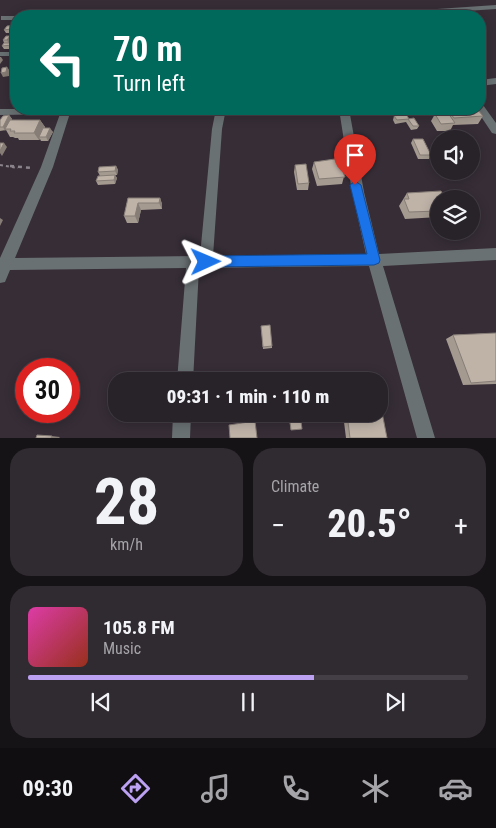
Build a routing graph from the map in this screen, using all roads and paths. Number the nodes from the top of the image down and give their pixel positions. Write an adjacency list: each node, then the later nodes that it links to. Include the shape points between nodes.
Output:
1 (496, 7): 2 (street)
2 (452, 10)
3 (4, 18): 4 (street)
4 (10, 18)
5 (67, 115): 11 (street)
6 (220, 115): 14 (street)
7 (345, 115): 13 (street, via 355,185)
8 (485, 115): 9 (street)
9 (496, 131)
10 (0, 165): 11 (path, via 26,169)
11 (47, 167): 15 (street)
12 (496, 254): 13 (street)
13 (374, 260): 14 (street); 20 (street)
14 (200, 262): 15 (street); 17 (street)
15 (3, 264): 16 (street)
16 (0, 278)
17 (186, 372)
18 (182, 422): 19 (street)
19 (181, 438)
20 (426, 438)

